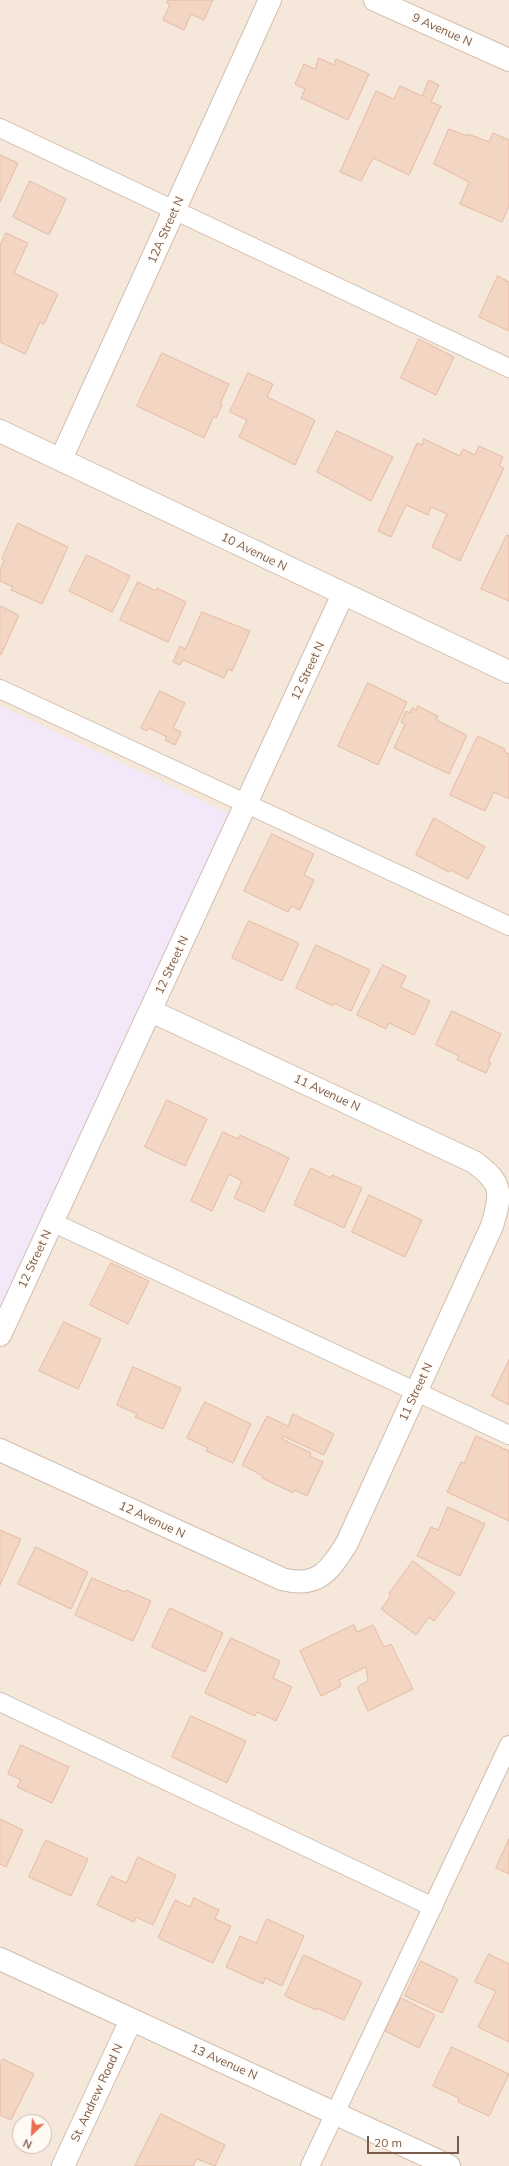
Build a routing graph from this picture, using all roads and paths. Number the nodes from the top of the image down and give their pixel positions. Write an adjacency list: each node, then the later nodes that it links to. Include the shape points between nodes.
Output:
1 (270, 0): 5 (street, 12A Street N)
2 (375, 0): 3 (street, 9 Avenue N)
3 (509, 60)
4 (0, 128): 5 (lane)
5 (174, 210): 6 (lane); 8 (street, 12A Street N)
6 (509, 368)
7 (0, 430): 8 (street, 10 Avenue N)
8 (61, 459): 9 (street, 10 Avenue N)
9 (343, 594): 10 (street, 10 Avenue N); 12 (street, 12 Street N)
10 (509, 672)
11 (0, 689): 12 (lane)
12 (245, 804): 13 (lane); 14 (street, 12 Street N)
13 (509, 926)
14 (151, 1011): 15 (street, 11 Avenue N, via 474,1162 491,1174); 16 (street, 12 Street N)
15 (496, 1185): 18 (street, 11 Street N, via 499,1197 492,1226)
16 (52, 1222): 17 (street, 12 Street N); 18 (lane)
17 (0, 1335)
18 (416, 1391): 19 (lane); 21 (street, 11 Street N, via 347,1543 332,1568)
19 (509, 1435)
20 (0, 1450): 21 (street, 12 Avenue N, via 282,1579)
21 (307, 1582)
22 (0, 1702): 24 (lane)
23 (509, 1745): 24 (lane)
24 (433, 1907): 27 (lane)
25 (0, 1959): 26 (street, 13 Avenue N)
26 (131, 2020): 27 (street, 13 Avenue N); 28 (street, St. Andrew Road N)
27 (335, 2113): 29 (lane); 30 (street, 13 Avenue N)
28 (63, 2166)
29 (310, 2166)
30 (449, 2166)

